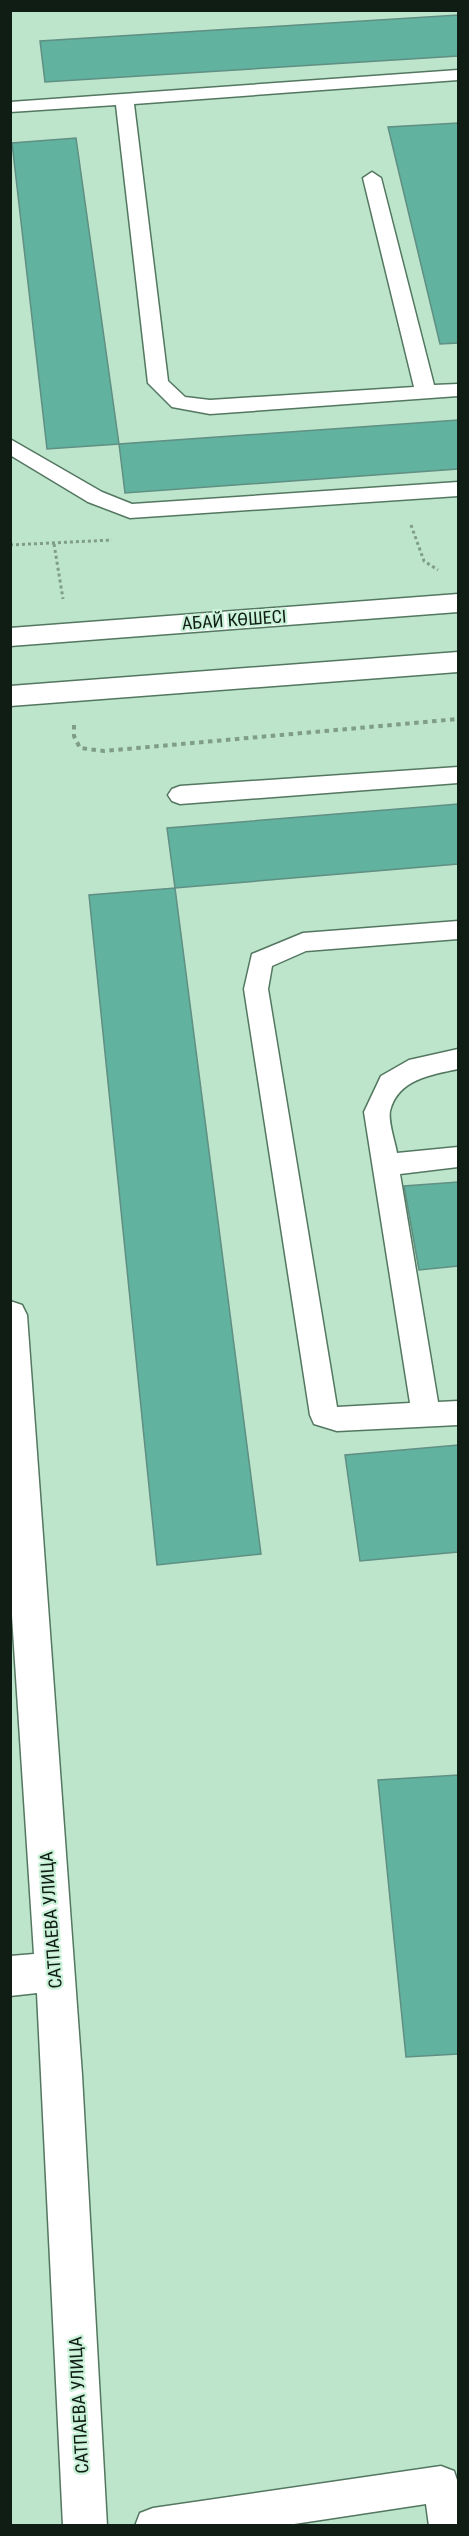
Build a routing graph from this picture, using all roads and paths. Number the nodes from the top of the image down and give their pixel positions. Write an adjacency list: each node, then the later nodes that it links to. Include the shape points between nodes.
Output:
1 (459, 75): 2 (lane)
2 (125, 100): 3 (lane); 6 (lane, via 158,383 179,402 210,407)
3 (10, 107)
4 (372, 178): 6 (lane)
5 (459, 390): 6 (lane)
6 (426, 392)
7 (10, 446): 8 (lane, via 86,493 130,512)
8 (459, 489)
9 (409, 519): 11 (path, via 424,561 438,568)
10 (54, 544): 12 (path)
11 (456, 603): 12 (street, АБАЙ КӨШЕСІ)
12 (64, 633): 13 (street, АБАЙ КӨШЕСІ)
13 (10, 638)
14 (459, 662): 15 (street)
15 (73, 692): 16 (street); 17 (path, via 74,736 80,748 104,751)
16 (10, 696)
17 (459, 719)
18 (459, 775): 19 (lane)
19 (180, 795)
20 (459, 930): 26 (lane, via 303,942 261,961 256,989 324,1415 337,1419)
21 (459, 1059): 23 (lane, via 418,1067 390,1083 377,1112)
22 (459, 1157): 23 (lane)
23 (385, 1164): 26 (lane)
24 (10, 1315): 27 (street, САТПАЕВА УЛИЦА)
25 (459, 1413): 26 (lane)
26 (426, 1416)
27 (18, 1546): 28 (street, САТПАЕВА УЛИЦА)
28 (55, 1971): 29 (street); 31 (street, САТПАЕВА УЛИЦА)
29 (10, 1976)
30 (450, 2483): 32 (lane); 33 (lane)
31 (85, 2526)
32 (153, 2526)
33 (447, 2526)

